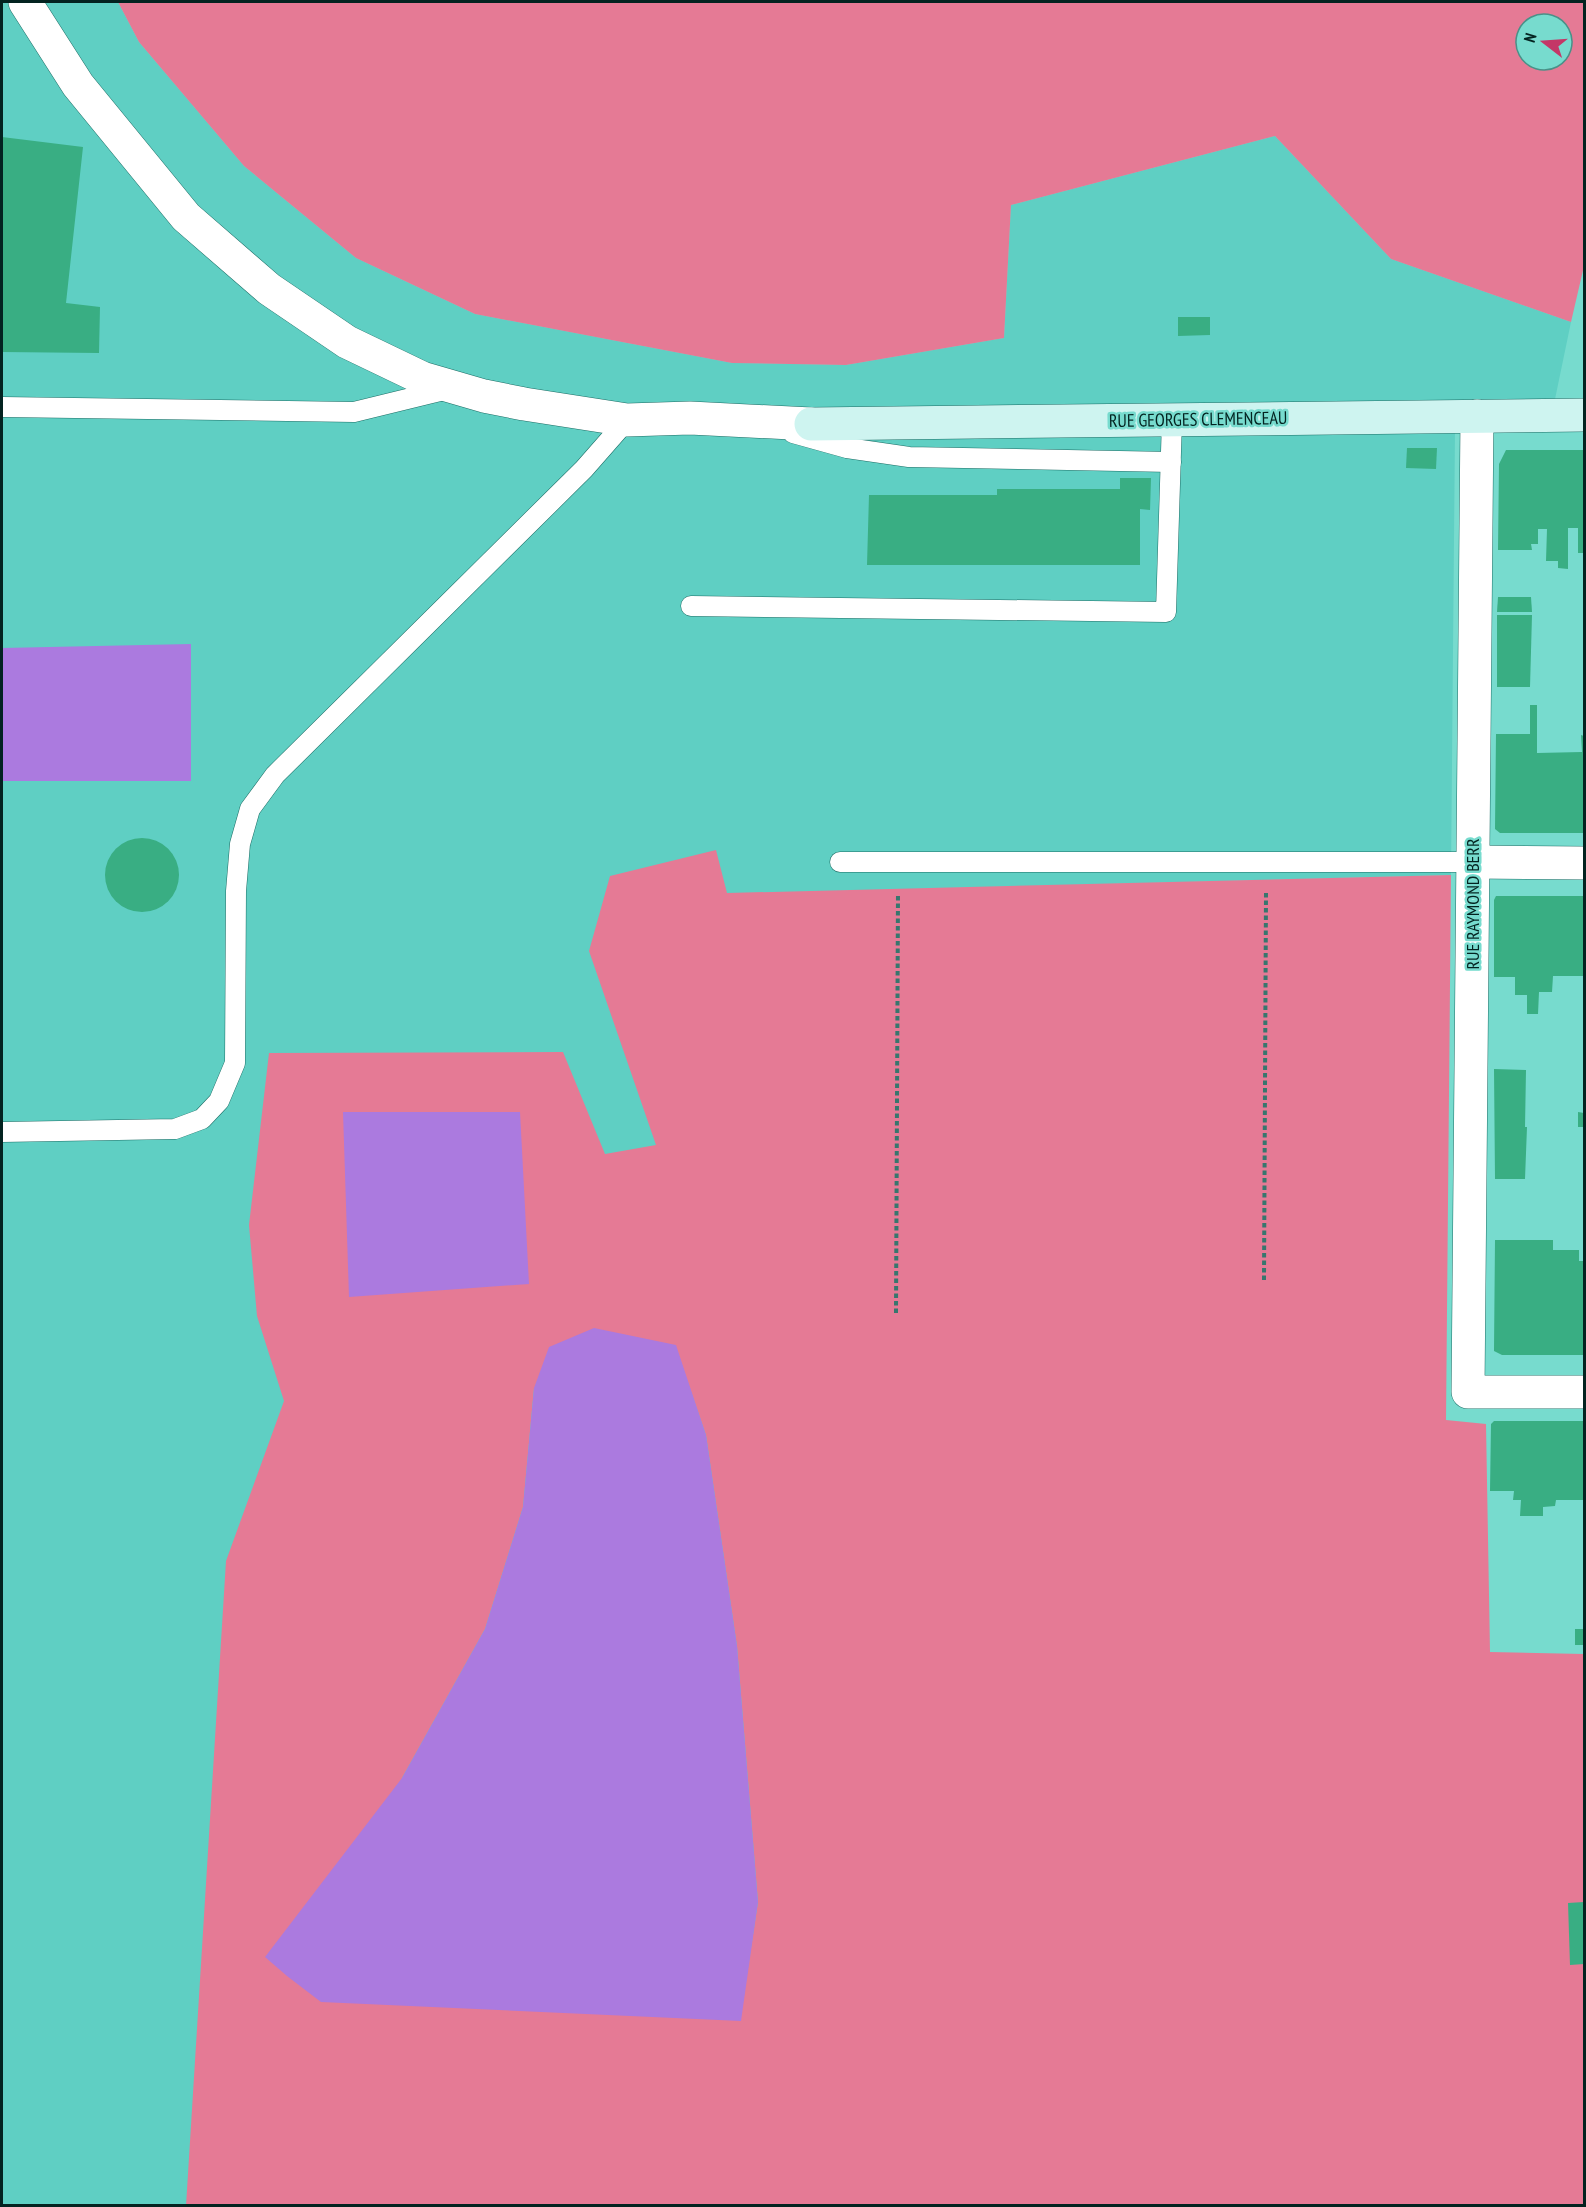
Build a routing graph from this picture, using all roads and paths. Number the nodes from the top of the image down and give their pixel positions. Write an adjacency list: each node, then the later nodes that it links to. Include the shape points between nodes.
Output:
1 (25, 2): 2 (street, via 78,85 186,217 269,289 347,342 422,378)
2 (454, 388): 3 (lane, via 354,412); 6 (street, via 524,404)
3 (2, 407)
4 (1584, 415): 5 (street, RUE GEORGES CLEMENCEAU)
5 (1477, 416): 7 (street, RUE GEORGES CLEMENCEAU); 14 (street, RUE RAYMOND BERR)
6 (627, 420): 8 (street); 16 (lane, via 576,477 275,775 250,809 240,844 236,891 235,1063 219,1101 202,1119 175,1130)
7 (1172, 420): 8 (street, RUE GEORGES CLEMENCEAU, via 811,424); 9 (lane)
8 (747, 421): 9 (lane, via 847,448 909,457)
9 (1171, 462): 10 (lane, via 1166,612)
10 (691, 606)
11 (840, 862): 12 (lane)
12 (898, 862): 13 (lane); 18 (path)
13 (1267, 862): 14 (lane); 17 (path)
14 (1472, 862): 15 (street); 19 (street, RUE RAYMOND BERR, via 1468,1392)
15 (1584, 863)
16 (2, 1132)
17 (1264, 1280)
18 (896, 1312)
19 (1584, 1392)

